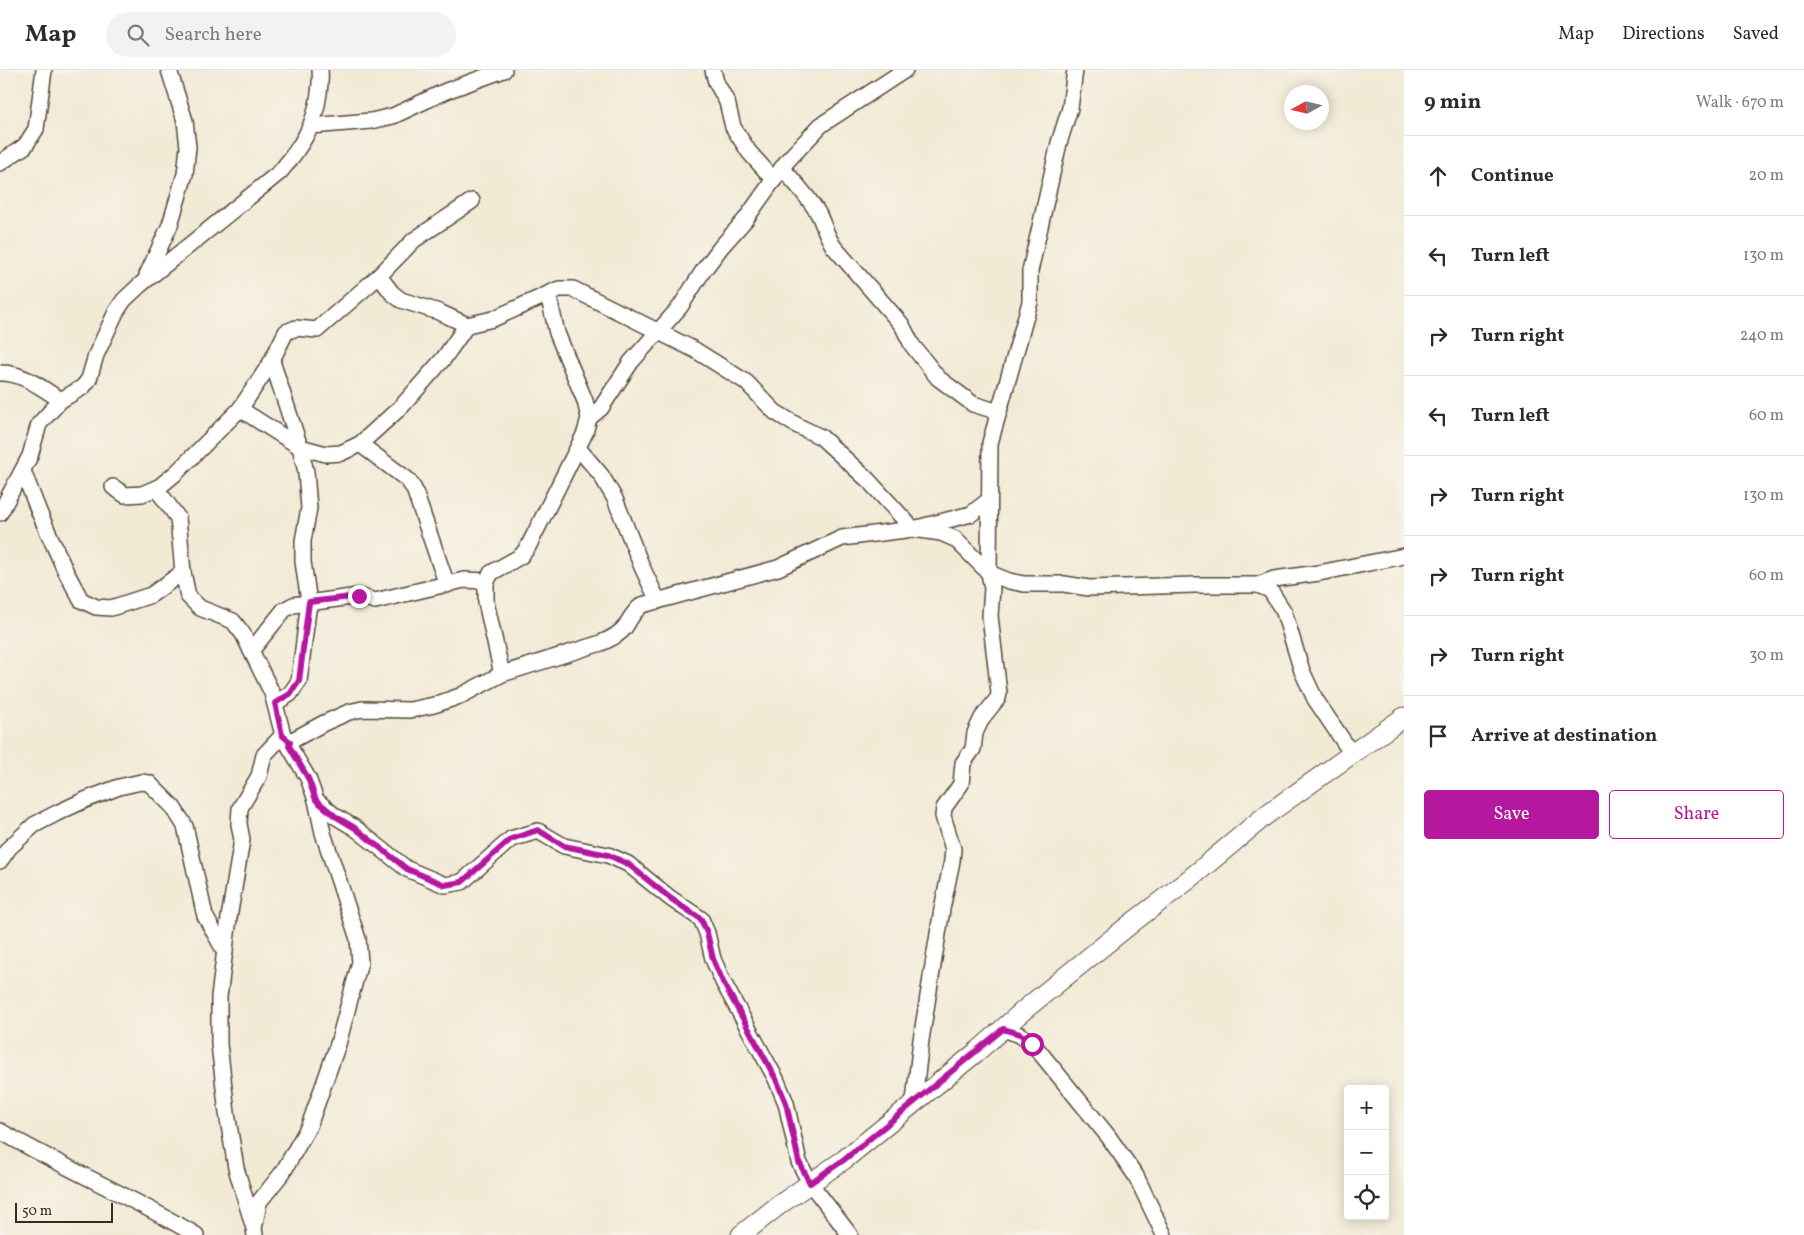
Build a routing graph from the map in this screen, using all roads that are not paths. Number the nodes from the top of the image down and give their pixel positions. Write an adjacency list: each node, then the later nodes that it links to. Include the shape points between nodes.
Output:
1 (44, 70): 9 (street, via 36,129 25,146)
2 (169, 70): 13 (street, via 185,121 188,147 185,174 170,225)
3 (320, 70): 8 (street, via 318,101)
4 (504, 70): 8 (street, via 446,91 393,116)
5 (713, 70): 10 (street, via 727,102 733,127 749,152)
6 (905, 70): 10 (street, via 821,125)
7 (1075, 70): 21 (street, via 1070,108 1030,271 1030,302)
8 (311, 126): 13 (street, via 280,172)
9 (0, 163)
10 (778, 174): 16 (street); 21 (street, via 806,196 828,239 902,326 912,345 938,378 973,404)
11 (472, 201): 12 (street, via 414,240)
12 (379, 276): 15 (street, via 401,300); 17 (street, via 317,330 296,328 286,332)
13 (140, 285): 19 (street, via 116,312 96,355 89,380)
14 (548, 294): 15 (street, via 493,319); 16 (street, via 559,289 573,289); 22 (street)
15 (467, 325): 23 (street, via 444,358 402,406)
16 (658, 332): 22 (street, via 631,362 601,408); 31 (street, via 725,368 746,382 775,412 821,437 868,480)
17 (272, 361): 20 (street); 24 (street)
18 (2, 371): 19 (street, via 29,380)
19 (61, 400): 26 (street, via 39,424)
20 (240, 409): 24 (street); 28 (street, via 176,473)
21 (999, 412): 29 (street, via 990,443)
22 (589, 418): 25 (street)
23 (360, 444): 24 (street, via 341,453 326,454); 37 (street, via 408,480 414,489)
24 (300, 447): 39 (street, via 308,486 303,562)
25 (578, 448): 35 (street, via 522,556 492,573); 38 (street, via 615,499)
26 (22, 471): 30 (street); 33 (street, via 38,512 81,600 96,607 111,608 151,595)
27 (113, 487): 28 (street, via 125,495 142,494)
28 (156, 488): 33 (street, via 178,518)
29 (990, 500): 31 (street, via 971,514); 34 (street)
30 (0, 512)
31 (913, 529): 34 (street, via 941,533 955,540); 38 (street, via 842,538 778,568)
32 (1404, 556): 36 (street)
33 (183, 572): 40 (street, via 186,591 194,603 233,621)
34 (990, 573): 36 (street, via 1024,584 1089,588); 50 (street, via 990,616 999,693 975,733 973,749 963,763 961,784 944,808 943,816 953,849 952,861 921,1040)
35 (487, 581): 37 (street, via 464,580); 41 (street, via 486,602)
36 (1258, 584): 45 (street, via 1270,590 1284,612 1302,671 1315,699)
37 (447, 585): 39 (street, via 375,601 359,596)
38 (658, 601): 41 (street, via 642,605 633,612 624,628 601,643)
39 (309, 602): 40 (street, via 284,610); 42 (street, via 299,681 290,694)
40 (251, 651): 42 (street)
41 (502, 674): 44 (street, via 460,696 434,705 410,710 362,709)
42 (275, 703): 44 (street)
43 (1404, 717): 45 (street)
44 (286, 738): 46 (street); 48 (street, via 264,755 259,776 240,808 242,840)
45 (1352, 754): 49 (street, via 1266,815)
46 (316, 800): 52 (street, via 407,869 445,885 462,882 511,839 538,830 564,846 608,855 628,864 701,919 723,982 786,1103 799,1162); 53 (street, via 323,833 358,939 360,962 338,1044 309,1126 283,1172 259,1202)
47 (0, 861): 48 (street, via 34,825 119,787 149,783 173,806 185,826 205,916)
48 (225, 952): 53 (street, via 219,997 219,1044 236,1168)
49 (1003, 1029): 50 (street); 57 (street, via 1020,1034 1032,1044 1108,1136 1136,1176)
50 (914, 1101): 52 (street, via 845,1159)
51 (0, 1130): 54 (street)
52 (810, 1183): 55 (street); 56 (street)
53 (255, 1232)
54 (196, 1235)
55 (741, 1235)
56 (850, 1235)
57 (1164, 1235)

